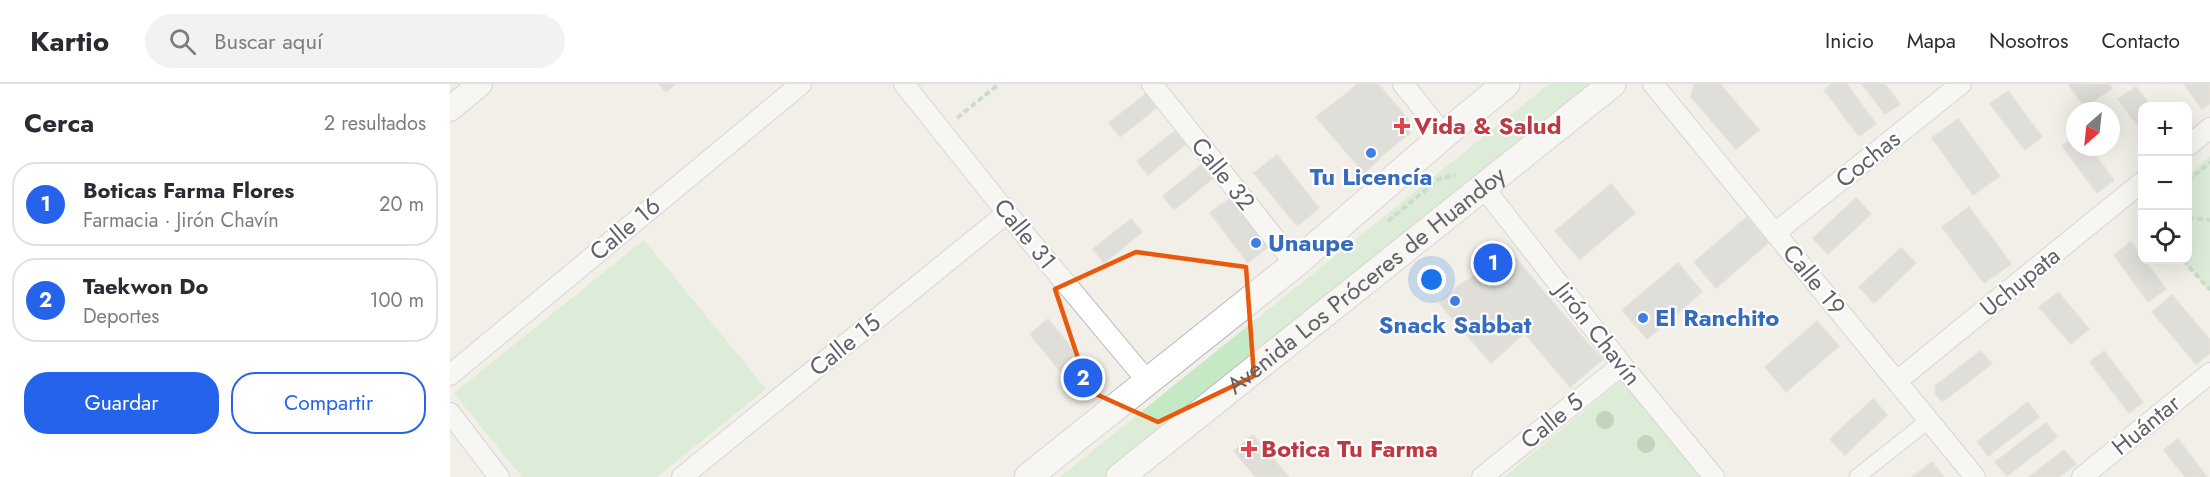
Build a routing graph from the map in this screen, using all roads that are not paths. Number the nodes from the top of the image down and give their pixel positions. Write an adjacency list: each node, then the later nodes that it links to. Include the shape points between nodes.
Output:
1 (480, 84): 10 (street)
2 (801, 84): 21 (street, Calle 16)
3 (904, 84): 16 (street, Calle 31)
4 (1152, 84): 18 (street, Calle 32)
5 (1403, 84): 12 (street)
6 (1506, 84): 12 (main road)
7 (1612, 84): 15 (main road, Avenida Los Próceres de Huandoy)
8 (1653, 84): 17 (street, Calle 19)
9 (1961, 84): 17 (street, Cochas)
10 (450, 109)
11 (2210, 128): 13 (street)
12 (1444, 135): 18 (main road)
13 (2192, 142)
14 (2138, 185): 22 (street, Uchupata)
15 (1484, 189): 19 (street, Jirón Chavín); 29 (main road, Avenida Los Próceres de Huandoy)
16 (1007, 213): 23 (street, Calle 31); 27 (street, Calle 15)
17 (1775, 233): 22 (street, Calle 19)
18 (1295, 264): 23 (main road)
19 (1622, 365): 30 (street, Calle 5); 31 (street, Jirón Chavín)
20 (2210, 373): 34 (street, Huántar)
21 (450, 375)
22 (1897, 381): 25 (street, Calle 19)
23 (1148, 382): 28 (main road)
24 (450, 413): 26 (street)
25 (1929, 420): 32 (street); 33 (street, Calle 19)
26 (499, 477)
27 (682, 477)
28 (1028, 477)
29 (1120, 477)
30 (1482, 477)
31 (1714, 477)
32 (1857, 477)
33 (1975, 477)
34 (2082, 477)

